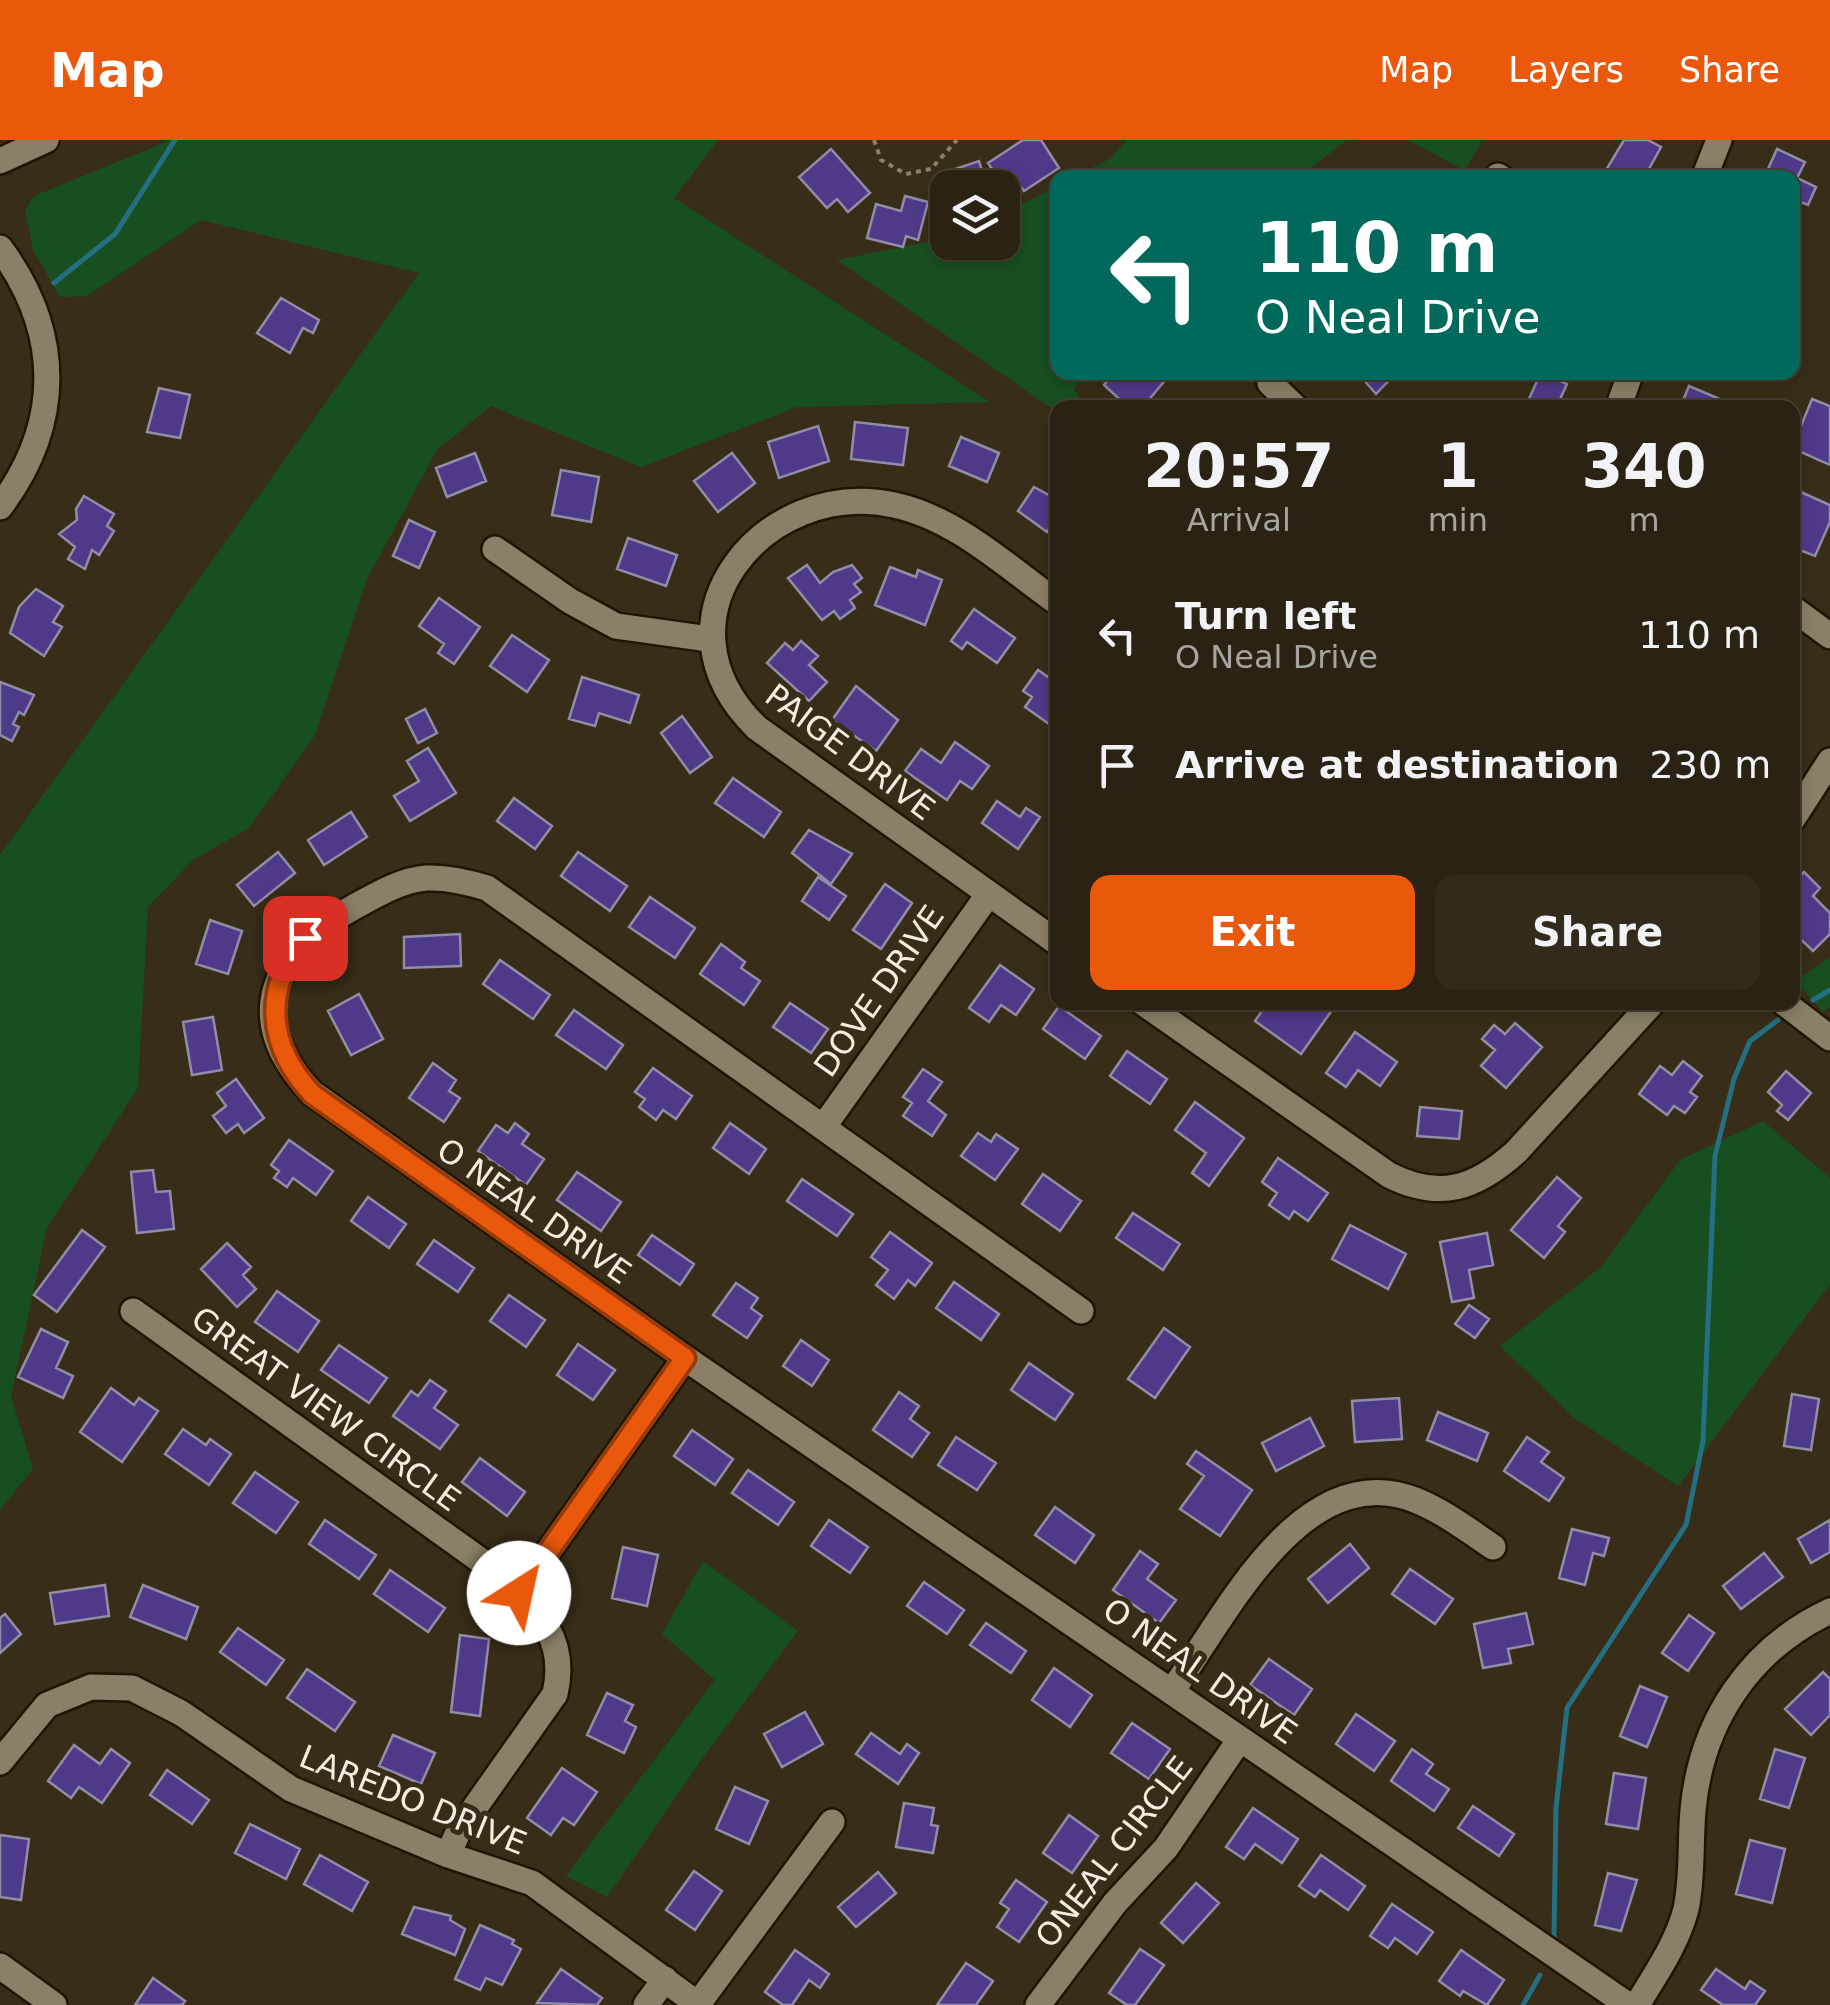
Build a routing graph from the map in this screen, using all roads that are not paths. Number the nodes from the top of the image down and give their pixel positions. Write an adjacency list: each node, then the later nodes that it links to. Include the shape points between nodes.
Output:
1 (46, 140): 3 (street)
2 (1719, 140): 4 (street)
3 (0, 161)
4 (1707, 170)
5 (0, 248): 8 (street, via 35,305 48,371 34,452)
6 (1270, 383): 7 (street)
7 (1288, 400)
8 (0, 507)
9 (496, 550): 13 (street, via 616,626)
10 (1050, 597): 13 (street, via 940,520 891,504 848,504 803,515 739,559 723,586)
11 (1800, 614): 12 (street)
12 (1830, 636)
13 (709, 639): 16 (street, PAIGE DRIVE, via 728,696 757,728)
14 (1830, 761): 15 (street)
15 (1800, 808)
16 (988, 895): 17 (street, PAIGE DRIVE); 22 (street, DOVE DRIVE)
17 (1050, 938)
18 (1153, 1010): 19 (street, via 1389,1175 1426,1190 1450,1191 1493,1172 1516,1152)
19 (1646, 1010)
20 (1793, 1010): 21 (street)
21 (1830, 1038)
22 (824, 1126): 24 (street, O NEAL DRIVE); 25 (street, O NEAL DRIVE, via 487,888 438,879 402,883 320,926 292,954 276,990 275,1031 294,1074 312,1094)
23 (132, 1311): 27 (street, GREAT VIEW CIRCLE)
24 (1081, 1311)
25 (685, 1358): 27 (street); 29 (street, O NEAL DRIVE)
26 (1493, 1546): 29 (street, via 1412,1498 1374,1493 1328,1502 1290,1528)
27 (519, 1593): 33 (street, GREAT VIEW CIRCLE, via 553,1632 560,1673 555,1694)
28 (1830, 1611): 41 (street, via 1779,1641 1724,1705 1699,1768 1685,1911)
29 (1172, 1691): 30 (street, O NEAL DRIVE)
30 (1240, 1739): 39 (street, ONEAL CIRCLE, via 1166,1848); 40 (street, O NEAL DRIVE)
31 (0, 1762): 33 (street, LAREDO DRIVE, via 47,1705 91,1687 132,1688 182,1713 290,1789)
32 (832, 1822): 38 (street)
33 (448, 1855): 35 (street, LAREDO DRIVE, via 532,1883)
34 (0, 1966): 36 (street)
35 (664, 1979): 37 (street); 38 (street, LAREDO DRIVE)
36 (54, 2005)
37 (646, 2005)
38 (698, 2005)
39 (1038, 2005)
40 (1628, 2005)
41 (1637, 2005)

